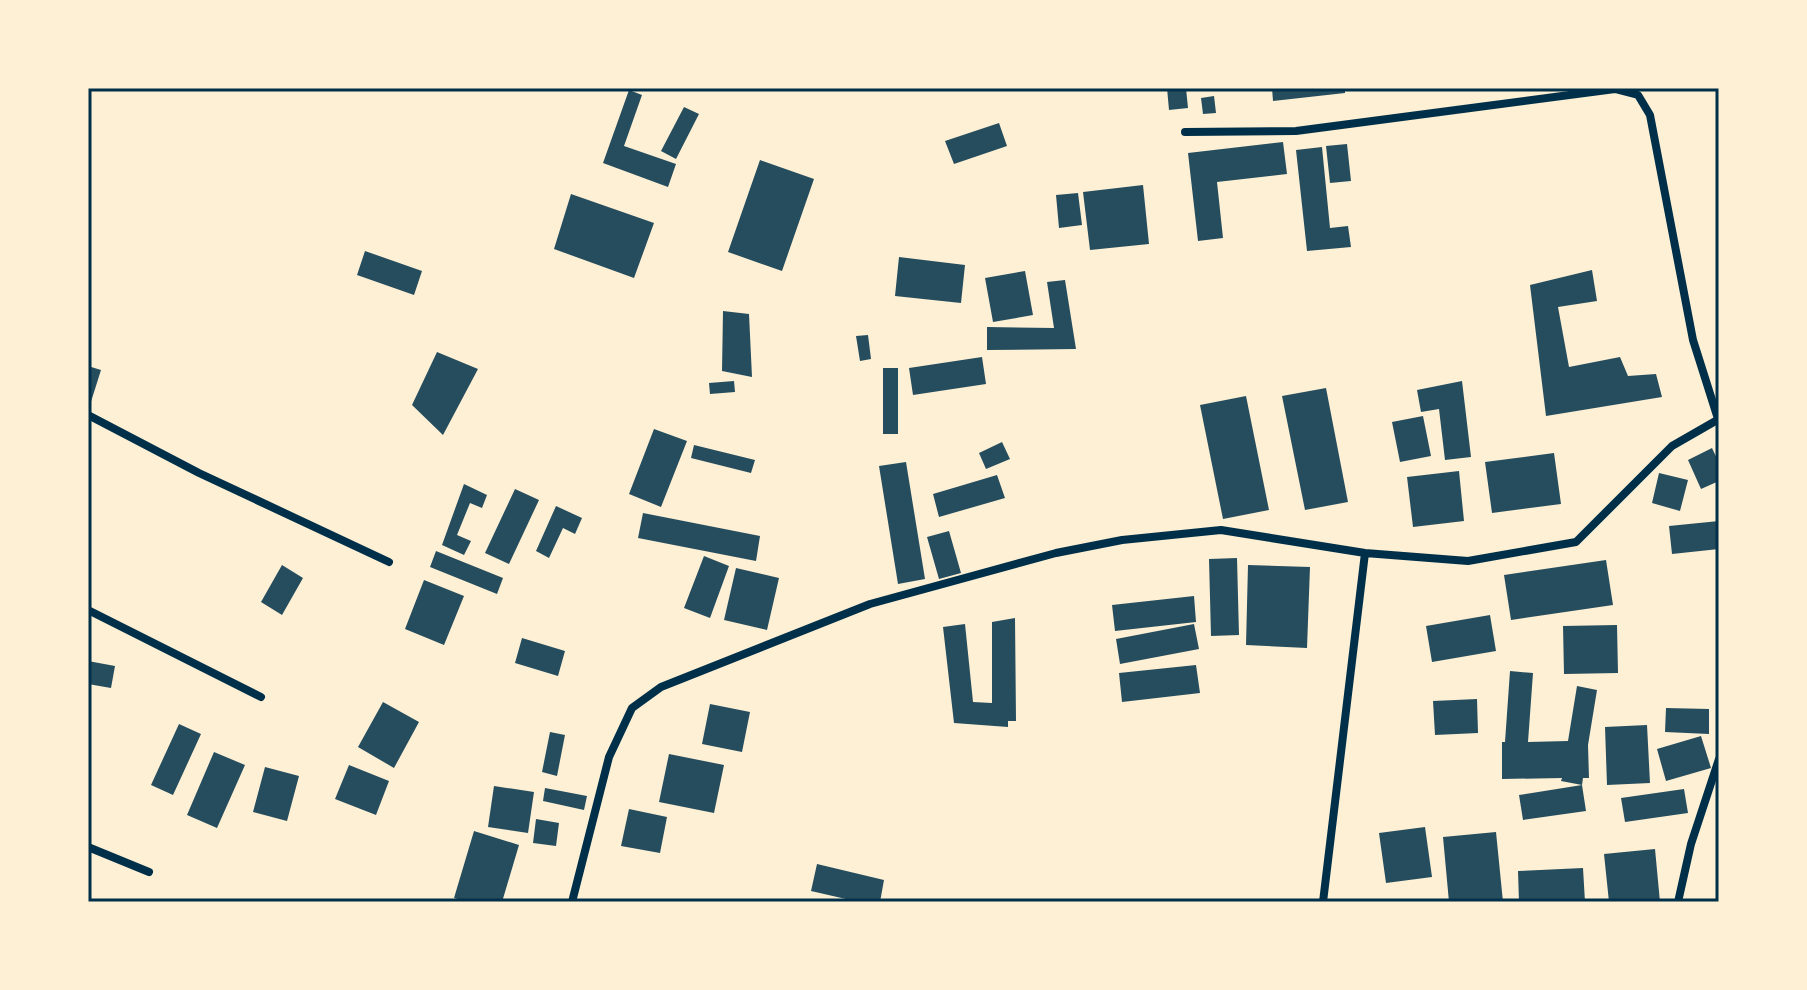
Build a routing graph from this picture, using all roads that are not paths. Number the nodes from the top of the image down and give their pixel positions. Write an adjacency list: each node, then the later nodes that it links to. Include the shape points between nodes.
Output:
1 (1185, 132): 3 (street, via 1296,131 1615,89 1638,95 1650,115 1693,340)
2 (88, 415): 5 (street)
3 (1719, 420): 4 (street, via 1672,446 1576,542 1468,561)
4 (1365, 553): 11 (street, via 1221,530 1109,542 870,604 661,687 632,708 609,757); 12 (street)
5 (389, 562)
6 (88, 610): 7 (street)
7 (261, 697)
8 (1719, 759): 13 (street)
9 (88, 847): 10 (street)
10 (149, 872)
11 (572, 902)
12 (1323, 902)
13 (1678, 902)

